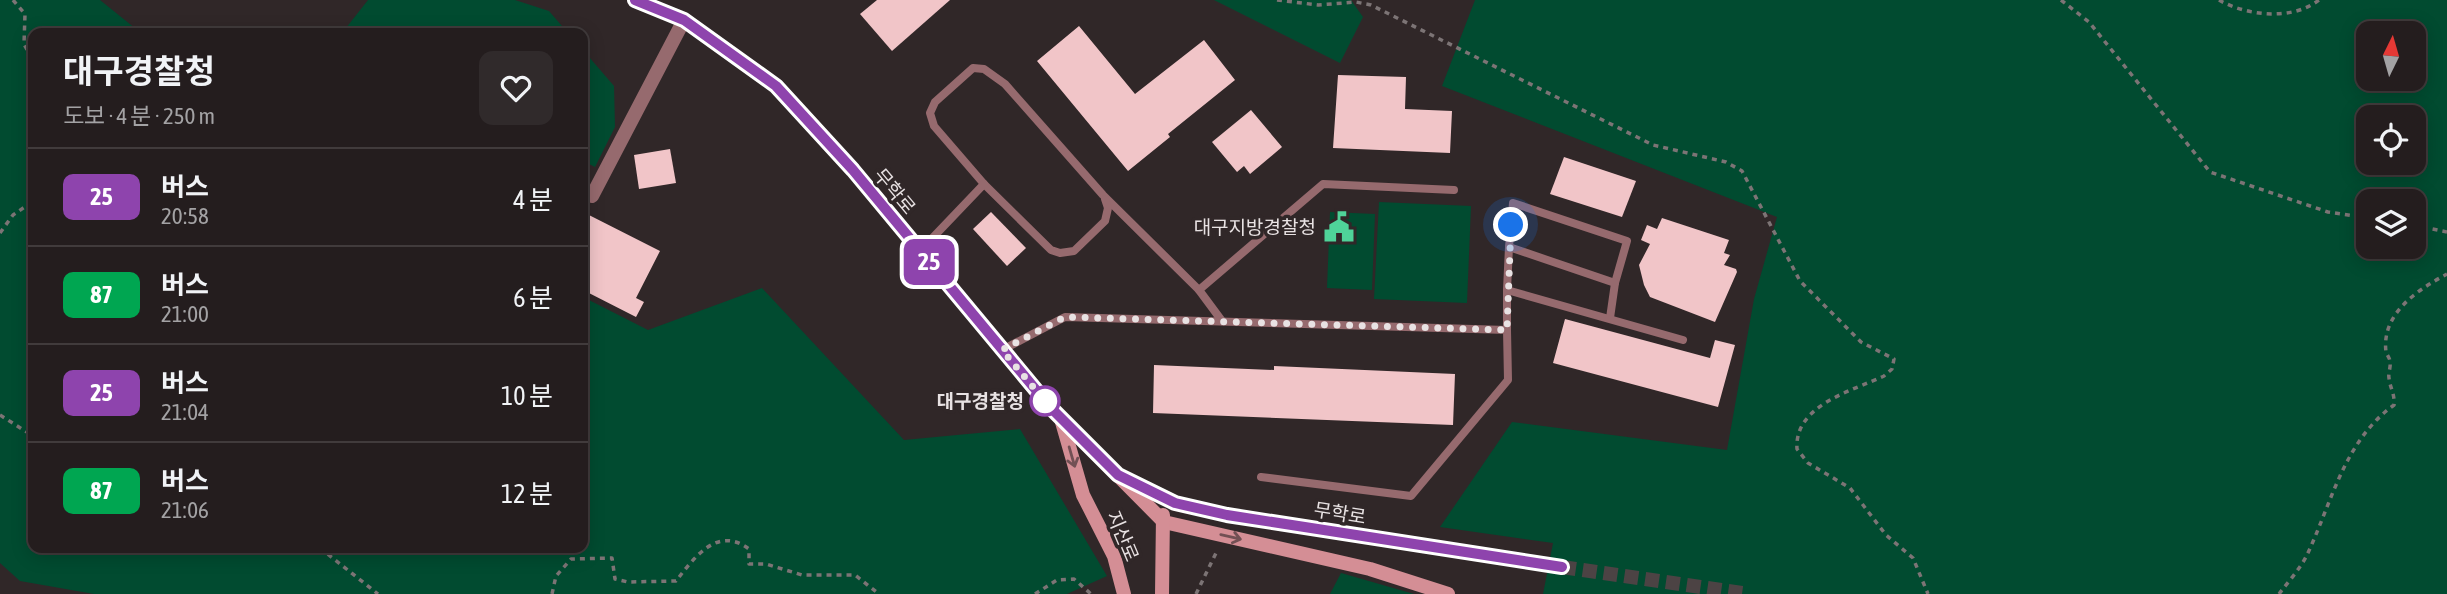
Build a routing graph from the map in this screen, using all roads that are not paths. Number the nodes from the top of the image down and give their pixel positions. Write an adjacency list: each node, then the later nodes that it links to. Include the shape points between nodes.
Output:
1 (635, 0): 2 (main road, 무학로)
2 (684, 20): 6 (street); 8 (main road, 무학로, via 776,86)
3 (984, 184): 5 (lane, via 1060,253 1074,251 1104,221 1108,208); 5 (lane, via 934,126 930,113 934,102 973,68 984,69 1005,84); 8 (lane)
4 (1454, 190): 10 (lane, via 1323,184)
5 (1102, 195): 10 (lane)
6 (592, 196)
7 (1509, 247): 9 (lane); 9 (lane, via 1513,203 1627,242); 11 (lane)
8 (920, 251): 16 (main road, 무학로)
9 (1615, 283): 12 (lane)
10 (1199, 290): 13 (lane)
11 (1507, 290): 12 (lane); 14 (lane)
12 (1610, 318): 15 (lane)
13 (1222, 321): 14 (lane); 16 (lane, via 1065,317)
14 (1507, 330): 19 (lane, via 1508,380 1411,496)
15 (1683, 340)
16 (1002, 350): 17 (main road, 무학로)
17 (1061, 418): 18 (main road, 무학로); 21 (main road, 무학로, one-way to 21)
18 (1118, 475): 20 (main road, 무학로); 22 (main road, 무학로)
19 (1261, 477)
20 (1157, 494): 22 (main road, 지산로); 23 (main road, 무학로, via 1227,515)
21 (1083, 495): 24 (main road, 지산로, via 1114,556)
22 (1164, 522): 25 (main road, 지산로); 26 (main road, one-way to 26, via 1370,569)
23 (1562, 567)
24 (1124, 594)
25 (1162, 594)
26 (1448, 594)

